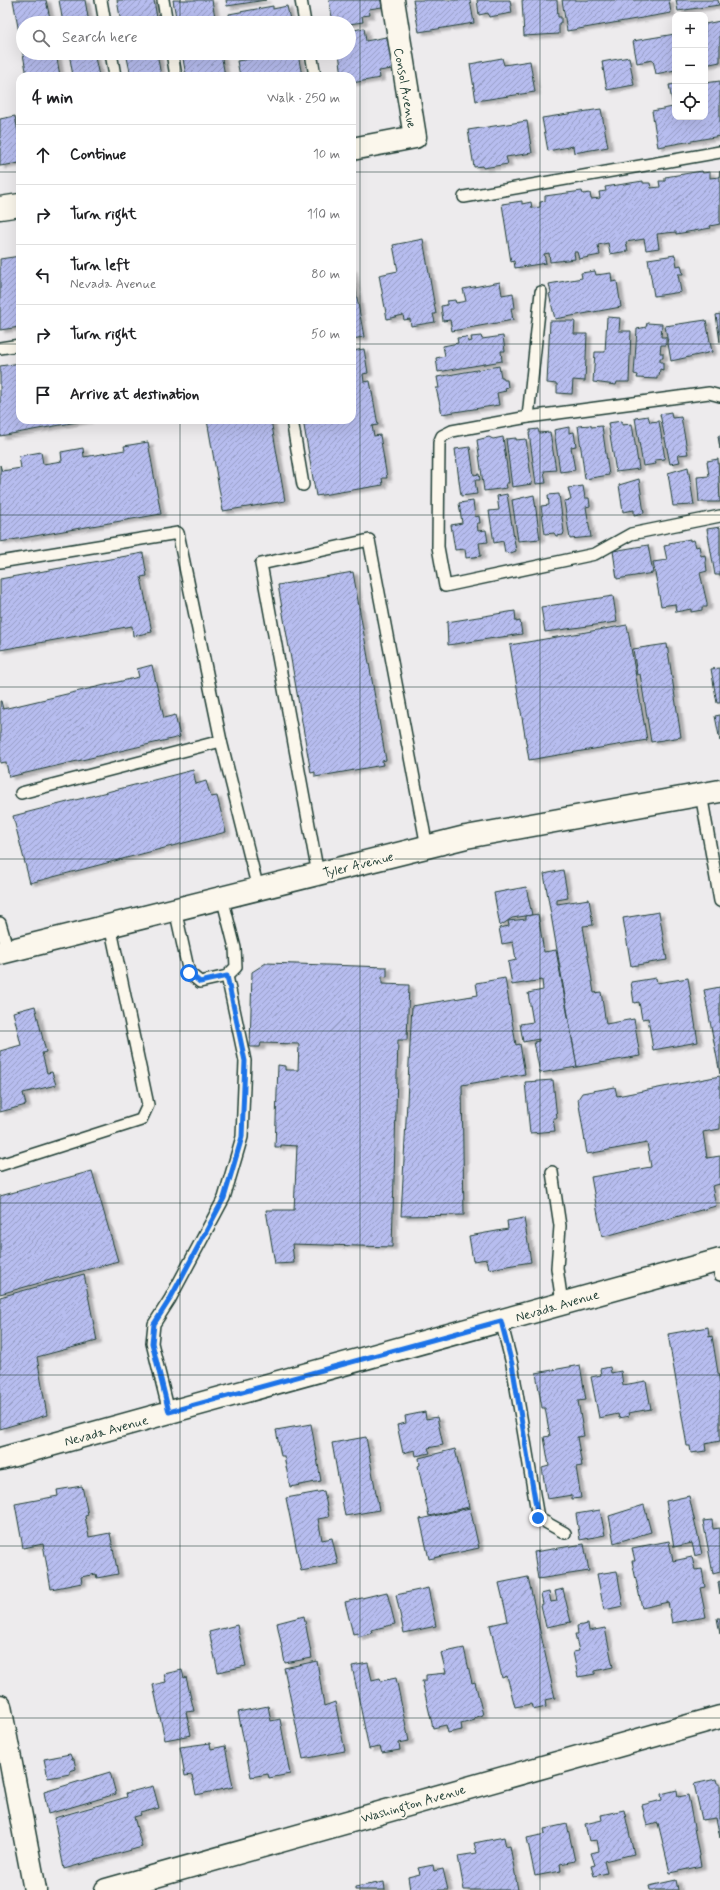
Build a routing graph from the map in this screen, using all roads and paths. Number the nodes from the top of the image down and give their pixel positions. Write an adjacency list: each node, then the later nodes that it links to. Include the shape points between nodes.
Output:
1 (101, 0): 5 (lane)
2 (162, 0): 6 (lane)
3 (301, 0): 7 (lane)
4 (392, 0): 14 (street, Consol Avenue, via 414,137)
5 (104, 16)
6 (165, 16)
7 (304, 16)
8 (112, 60): 11 (lane)
9 (173, 60): 12 (lane)
10 (312, 60): 13 (lane)
11 (114, 72)
12 (175, 72)
13 (314, 72)
14 (356, 148)
15 (720, 152): 16 (lane)
16 (464, 197)
17 (16, 206): 18 (street)
18 (0, 208)
19 (541, 292): 23 (lane)
20 (16, 346): 21 (lane)
21 (0, 348)
22 (720, 396): 23 (lane, via 709,393)
23 (528, 417): 26 (lane, via 452,431 442,436 438,443 438,547 445,586 595,554 631,534)
24 (293, 424): 25 (lane)
25 (302, 485)
26 (720, 516)
27 (0, 562): 28 (lane, via 178,533)
28 (221, 741): 30 (lane); 33 (lane)
29 (711, 793): 31 (street, Tyler Avenue, via 474,836); 35 (lane)
30 (21, 794)
31 (427, 847): 32 (street, Tyler Avenue); 32 (lane, via 369,540 261,564)
32 (318, 874): 33 (street, Tyler Avenue)
33 (258, 889): 34 (street, Tyler Avenue)
34 (222, 897): 36 (street, Tyler Avenue); 40 (lane, via 236,967)
35 (720, 901)
36 (175, 909): 38 (street, Tyler Avenue); 40 (lane, via 189,973 200,982)
37 (0, 923): 39 (lane)
38 (110, 925): 39 (street, Tyler Avenue); 41 (lane, via 148,1105 141,1120)
39 (4, 952)
40 (227, 976): 46 (lane, via 245,1061 242,1137 224,1198 154,1324 152,1343)
41 (0, 1166)
42 (552, 1172): 44 (lane, via 560,1226 557,1268)
43 (719, 1265): 44 (street, Nevada Avenue)
44 (562, 1303): 45 (street, Nevada Avenue)
45 (501, 1321): 46 (street, Nevada Avenue); 48 (lane, via 512,1364 538,1518)
46 (169, 1412): 47 (street, Nevada Avenue)
47 (0, 1459)
48 (566, 1533)
49 (0, 1706): 51 (street)
50 (720, 1717): 52 (street, Washington Avenue)
51 (35, 1890)
52 (106, 1890)

